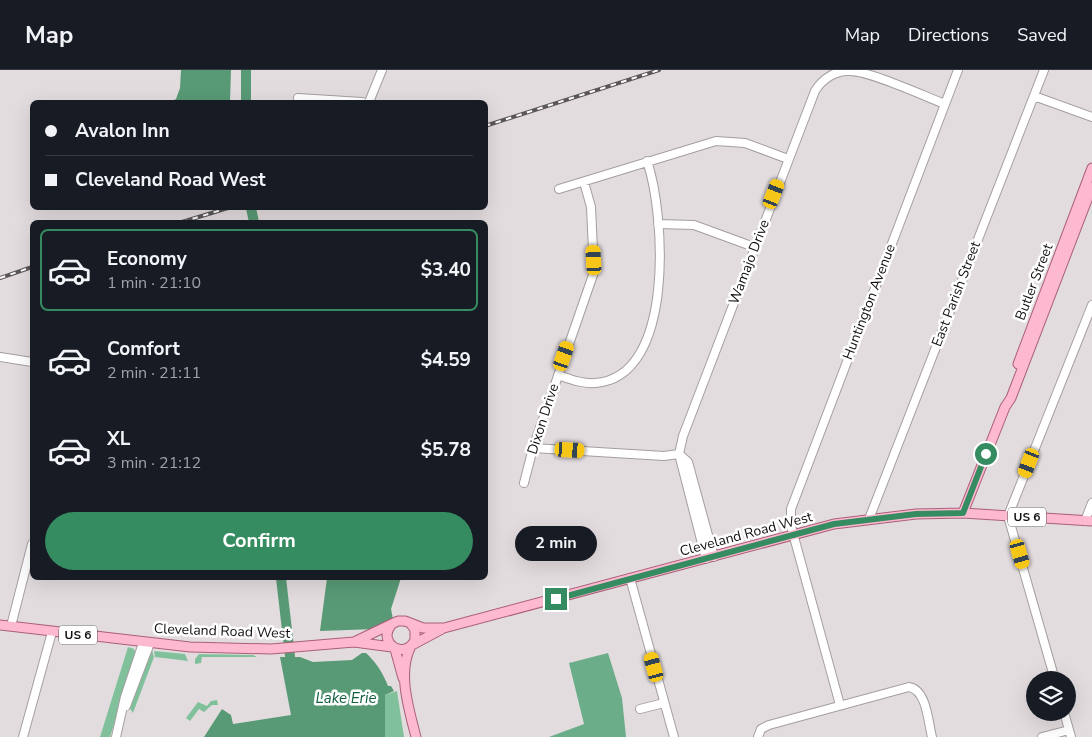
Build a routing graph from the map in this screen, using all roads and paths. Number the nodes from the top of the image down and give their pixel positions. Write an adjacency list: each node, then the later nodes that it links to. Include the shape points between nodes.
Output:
1 (382, 70): 7 (street)
2 (958, 70): 8 (street, Huntington Avenue)
3 (1044, 70): 4 (street, East Parish Street)
4 (1034, 96): 9 (street); 29 (street, East Parish Street)
5 (298, 98): 6 (street)
6 (330, 100)
7 (370, 100)
8 (945, 104): 10 (street, Wamajo Drive, via 860,72 846,71 830,76 815,91); 31 (street, Huntington Avenue, via 795,497 790,516)
9 (1092, 117)
10 (788, 159): 11 (street, via 745,143 722,141); 17 (street, Wamajo Drive)
11 (647, 162): 13 (street); 16 (street, via 656,196)
12 (1092, 168): 22 (main road, Butler Street)
13 (584, 182): 15 (street); 21 (street, Dixon Drive, via 591,207 594,269)
14 (1092, 187): 22 (main road, Butler Street, via 1011,398)
15 (559, 189)
16 (658, 224): 17 (street, via 694,224); 21 (street, via 659,290 652,323 636,360 625,372 600,382 581,382)
17 (754, 246): 24 (street, Wamajo Drive, via 682,436)
18 (1092, 305): 28 (street)
19 (0, 357): 20 (street)
20 (30, 362)
21 (558, 375): 23 (street, Dixon Drive)
22 (1005, 406): 27 (main road, Butler Street)
23 (533, 448): 24 (street, via 664,456); 25 (street, Dixon Drive)
24 (679, 454): 33 (street)
25 (524, 483)
26 (1092, 502): 30 (street)
27 (963, 513): 28 (main road, Cleveland Road West / US 6); 29 (main road, Cleveland Road West / US 6)
28 (1008, 516): 30 (main road, Cleveland Road West / US 6); 45 (street)
29 (869, 519): 31 (main road, Cleveland Road West / US 6)
30 (1088, 521)
31 (794, 535): 33 (main road, Cleveland Road West / US 6); 48 (street, Huntington Avenue)
32 (30, 552): 38 (street)
33 (710, 558): 34 (main road, Cleveland Road West / US 6)
34 (630, 578): 39 (main road, Cleveland Road West / US 6); 47 (street)
35 (392, 624): 36 (main road, via 401,621); 41 (main road, Cleveland Road West / US 6); 44 (main road, via 387,634)
36 (411, 624): 39 (main road, Cleveland Road West / US 6, via 423,628); 43 (main road, via 416,634)
37 (0, 625): 38 (main road, Cleveland Road West / US 6)
38 (11, 626): 40 (main road, Cleveland Road West / US 6)
39 (444, 628): 43 (main road, Cleveland Road West / US 6)
40 (52, 632): 42 (main road, Cleveland Road West / US 6); 52 (street)
41 (354, 642): 42 (main road, Cleveland Road West / US 6, via 271,649); 44 (main road, Cleveland Road West / US 6)
42 (146, 643): 53 (street, via 125,697)
43 (413, 645): 44 (main road, via 405,650); 46 (main road, via 406,660)
44 (393, 648): 46 (main road)
45 (1052, 671)
46 (405, 682): 54 (main road)
47 (664, 703): 49 (street); 55 (street)
48 (840, 705): 51 (street, via 768,725); 56 (street, via 907,687 916,689 922,696)
49 (640, 709)
50 (1070, 733): 57 (street)
51 (759, 734)
52 (23, 737)
53 (116, 737)
54 (416, 737)
55 (674, 737)
56 (932, 737)
57 (1042, 737)

